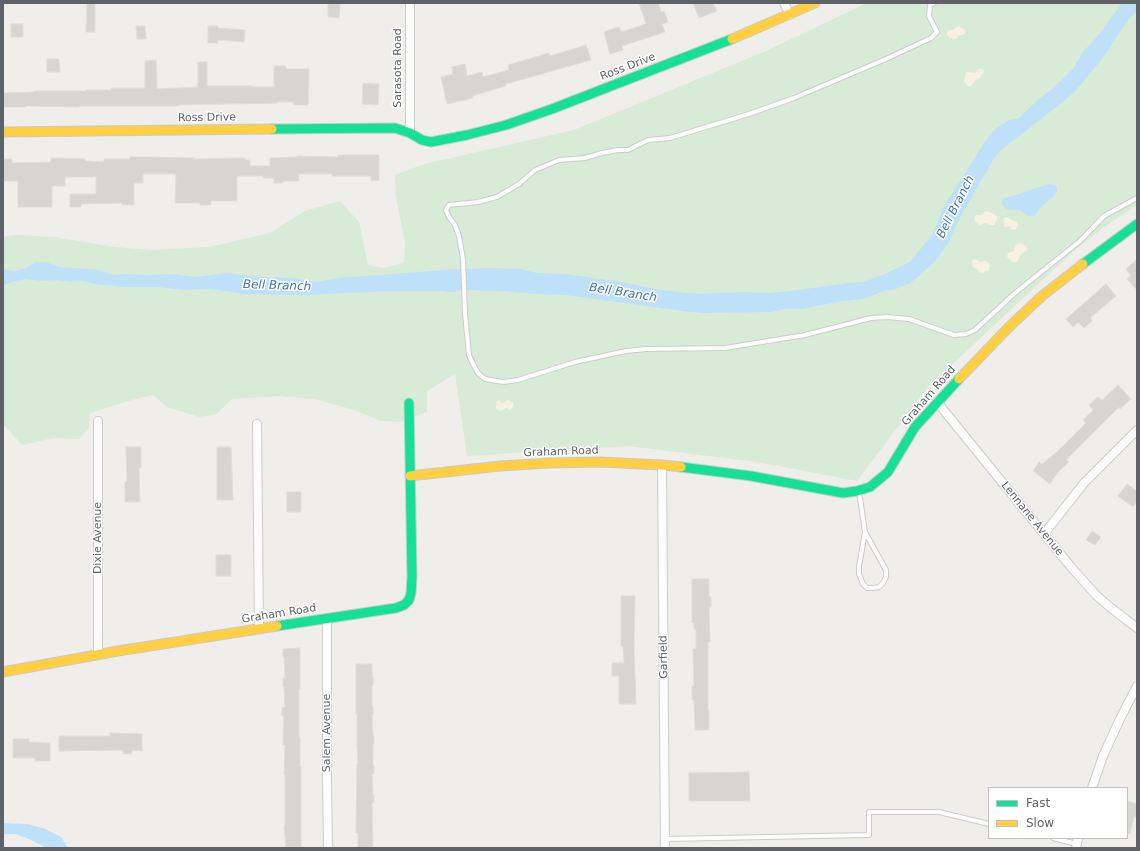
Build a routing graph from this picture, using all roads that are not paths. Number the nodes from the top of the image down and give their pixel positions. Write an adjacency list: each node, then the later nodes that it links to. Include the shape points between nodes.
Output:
1 (410, 3): 7 (street, Sarasota Road)
2 (784, 3): 5 (street)
3 (815, 3): 5 (street, Ross Drive)
4 (934, 3): 8 (lane, via 930,5 929,16 937,32 931,38 794,98 670,138 648,140 628,150 559,160 535,170 519,184 497,197 449,205 446,210 459,236 463,258 470,355 478,373 485,379 503,382 518,380 575,362 626,351 725,348 805,335 871,318 909,319 954,335 966,334 976,330 1015,292 1080,241 1104,216)
5 (790, 15): 7 (street, Ross Drive, via 696,54 506,125 432,142)
6 (3, 132): 7 (street, Ross Drive, via 395,128)
7 (410, 133)
8 (1137, 198)
9 (1137, 224): 10 (street, Graham Road, via 1042,296)
10 (937, 402): 17 (street, Graham Road, via 915,427 888,472 870,487); 19 (street, Lennane Avenue)
11 (409, 403): 16 (street)
12 (98, 422): 23 (street, Dixie Avenue)
13 (257, 424): 22 (street)
14 (1137, 430): 19 (street, via 1084,483)
15 (662, 465): 16 (street, Graham Road, via 549,462); 17 (street, Graham Road, via 779,480 834,492); 30 (street, Garfield)
16 (410, 476): 20 (street, Graham Road, via 412,593 409,600 396,608)
17 (859, 490): 18 (lane)
18 (866, 532): 18 (lane, via 886,570 886,577 879,587 867,588 860,579 859,566)
19 (1044, 534): 21 (street, Lennane Avenue, via 1096,595)
20 (327, 619): 22 (street, Graham Road); 31 (street, Salem Avenue)
21 (1137, 628)
22 (259, 629): 23 (street, Graham Road)
23 (98, 655): 24 (street, Graham Road)
24 (3, 672)
25 (1137, 686): 26 (street, via 1108,744)
26 (1092, 787)
27 (988, 824): 30 (lane, via 939,812 869,812 869,834)
28 (1058, 839): 29 (lane)
29 (1077, 843)
30 (665, 844)
31 (328, 848)

